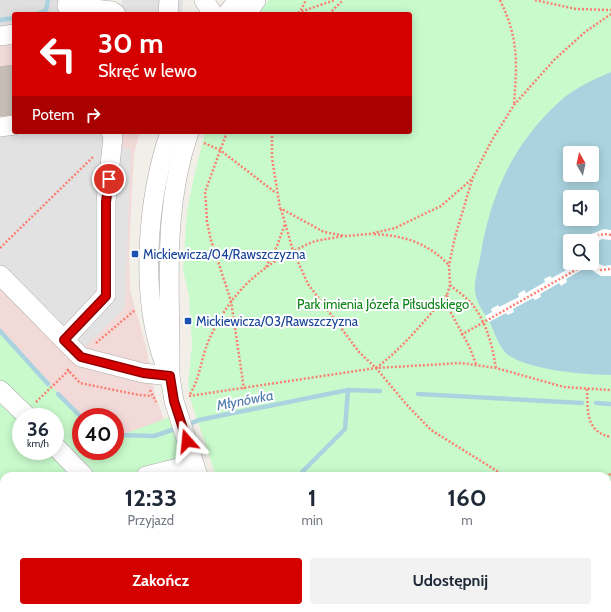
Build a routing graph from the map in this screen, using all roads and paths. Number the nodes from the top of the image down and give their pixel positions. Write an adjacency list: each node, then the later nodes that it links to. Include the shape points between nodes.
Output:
1 (68, 0): 14 (street, via 67,6)
2 (122, 0): 15 (street)
3 (169, 0): 16 (street)
4 (204, 0): 17 (street)
5 (238, 0): 18 (street)
6 (256, 0): 19 (street)
7 (306, 0): 12 (path)
8 (335, 0): 12 (path)
9 (343, 0): 21 (path)
10 (500, 0): 25 (path, via 511,22 516,43)
11 (535, 0): 13 (path, via 576,9)
12 (300, 10): 20 (path)
13 (611, 10)
14 (113, 12)
15 (120, 12)
16 (168, 12)
17 (212, 12)
18 (229, 12)
19 (248, 12)
20 (297, 12)
21 (331, 12)
22 (611, 14): 25 (path, via 585,32 554,60)
23 (12, 34): 24 (street)
24 (0, 36)
25 (514, 105): 34 (path)
26 (12, 125): 27 (street)
27 (0, 127)
28 (112, 134): 42 (path); 56 (street, via 106,202 106,296)
29 (169, 134): 61 (street, via 160,165 156,191 149,293 159,349)
30 (226, 134): 33 (path)
31 (272, 134): 35 (path)
32 (194, 139): 33 (path); 61 (street, via 177,175 172,200)
33 (220, 150): 35 (path); 52 (path, via 205,192 206,216)
34 (472, 179): 38 (path, via 441,206 395,228); 44 (path)
35 (277, 194): 36 (path)
36 (280, 208): 37 (path); 41 (path, via 324,232)
37 (285, 224): 43 (path); 45 (path)
38 (369, 234): 41 (path); 44 (path, via 397,236 419,242)
39 (599, 235): 40 (path)
40 (611, 235)
41 (346, 236): 43 (path, via 316,241)
42 (0, 248)
43 (293, 251): 45 (path); 59 (path, via 308,284 331,318)
44 (449, 265): 50 (path)
45 (266, 267): 52 (path, via 247,282)
46 (599, 269): 48 (path)
47 (576, 270): 54 (path)
48 (611, 270)
49 (0, 275): 56 (street)
50 (450, 285): 51 (path); 54 (path, via 471,303)
51 (447, 295): 55 (path, via 451,313); 59 (path, via 411,337)
52 (231, 301): 62 (path); 62 (path, via 215,326 195,386 188,396)
53 (137, 308): 57 (path)
54 (482, 321): 55 (path); 60 (path, via 492,341)
55 (461, 335): 58 (path, via 469,346)
56 (64, 340): 57 (street)
57 (81, 357): 61 (street, via 143,373); 66 (path)
58 (476, 364): 59 (path); 60 (path)
59 (376, 368): 62 (path); 73 (path, via 431,430)
60 (496, 368): 63 (path, via 564,387)
61 (170, 376): 70 (street, via 169,406 187,441)
62 (244, 389)
63 (586, 389): 65 (path); 68 (path, via 592,427 602,435)
64 (0, 390): 67 (street)
65 (611, 390)
66 (47, 392)
67 (19, 408)
68 (611, 437)
69 (64, 455): 71 (street)
70 (196, 470): 72 (street)
71 (80, 472)
72 (179, 472)
73 (499, 472)

